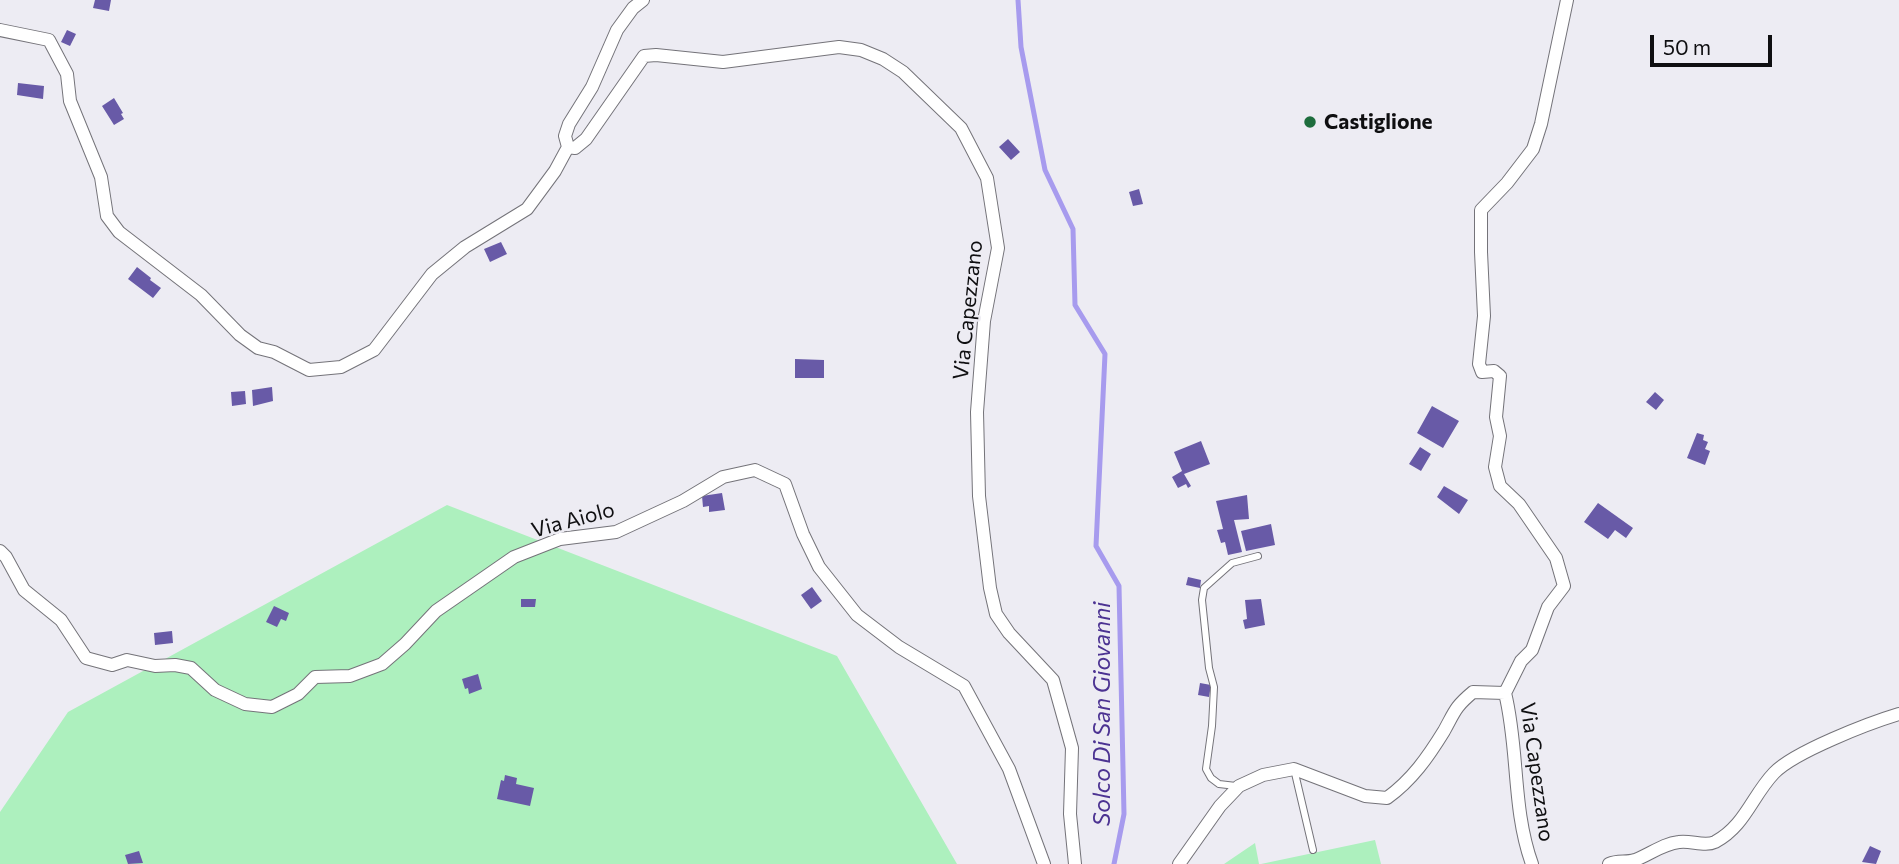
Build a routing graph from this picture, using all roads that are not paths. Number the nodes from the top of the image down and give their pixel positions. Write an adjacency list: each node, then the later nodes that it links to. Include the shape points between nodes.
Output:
1 (643, 0): 4 (street, via 617,30 592,87 569,124)
2 (1567, 0): 7 (street, via 1533,149 1481,210 1484,316 1479,364 1482,372 1494,371 1500,376 1496,467 1500,486 1556,558 1564,586 1548,607 1532,650)
3 (0, 30): 4 (street, via 49,40 67,74 70,101 101,177 107,216 119,232 201,295 240,335 309,370 341,367 374,350 432,274 465,247 527,209)
4 (568, 147): 14 (street, Via Capezzano, via 575,148 586,139 644,56 656,55 723,62 839,47 862,50 903,72 961,128 986,178 998,248 984,321 977,412 979,496 990,588 996,614 1009,633 1053,680 1072,748 1070,814)
5 (0, 551): 13 (street, Via Aiolo, via 24,590 61,620 86,658 112,665 127,660 191,668 215,690 245,704 272,707 298,694 315,677 350,676 382,664 436,611 514,557 560,539 616,531 723,477 755,470 785,484 819,566 857,615 964,686 1009,769)
6 (1258, 556): 10 (lane, via 1232,562 1204,588 1202,600 1214,687 1206,769 1219,783)
7 (1505, 693): 9 (street, Via Capezzano, via 1473,692 1457,705 1421,766 1387,798 1365,796); 12 (street, Via Capezzano)
8 (1899, 715): 16 (street, via 1799,756 1775,771 1740,822 1712,844 1682,841)
9 (1294, 769): 10 (street); 11 (lane)
10 (1239, 786): 15 (street)
11 (1313, 850)
12 (1531, 863)
13 (1044, 864)
14 (1075, 864)
15 (1179, 864)
16 (1609, 864)

